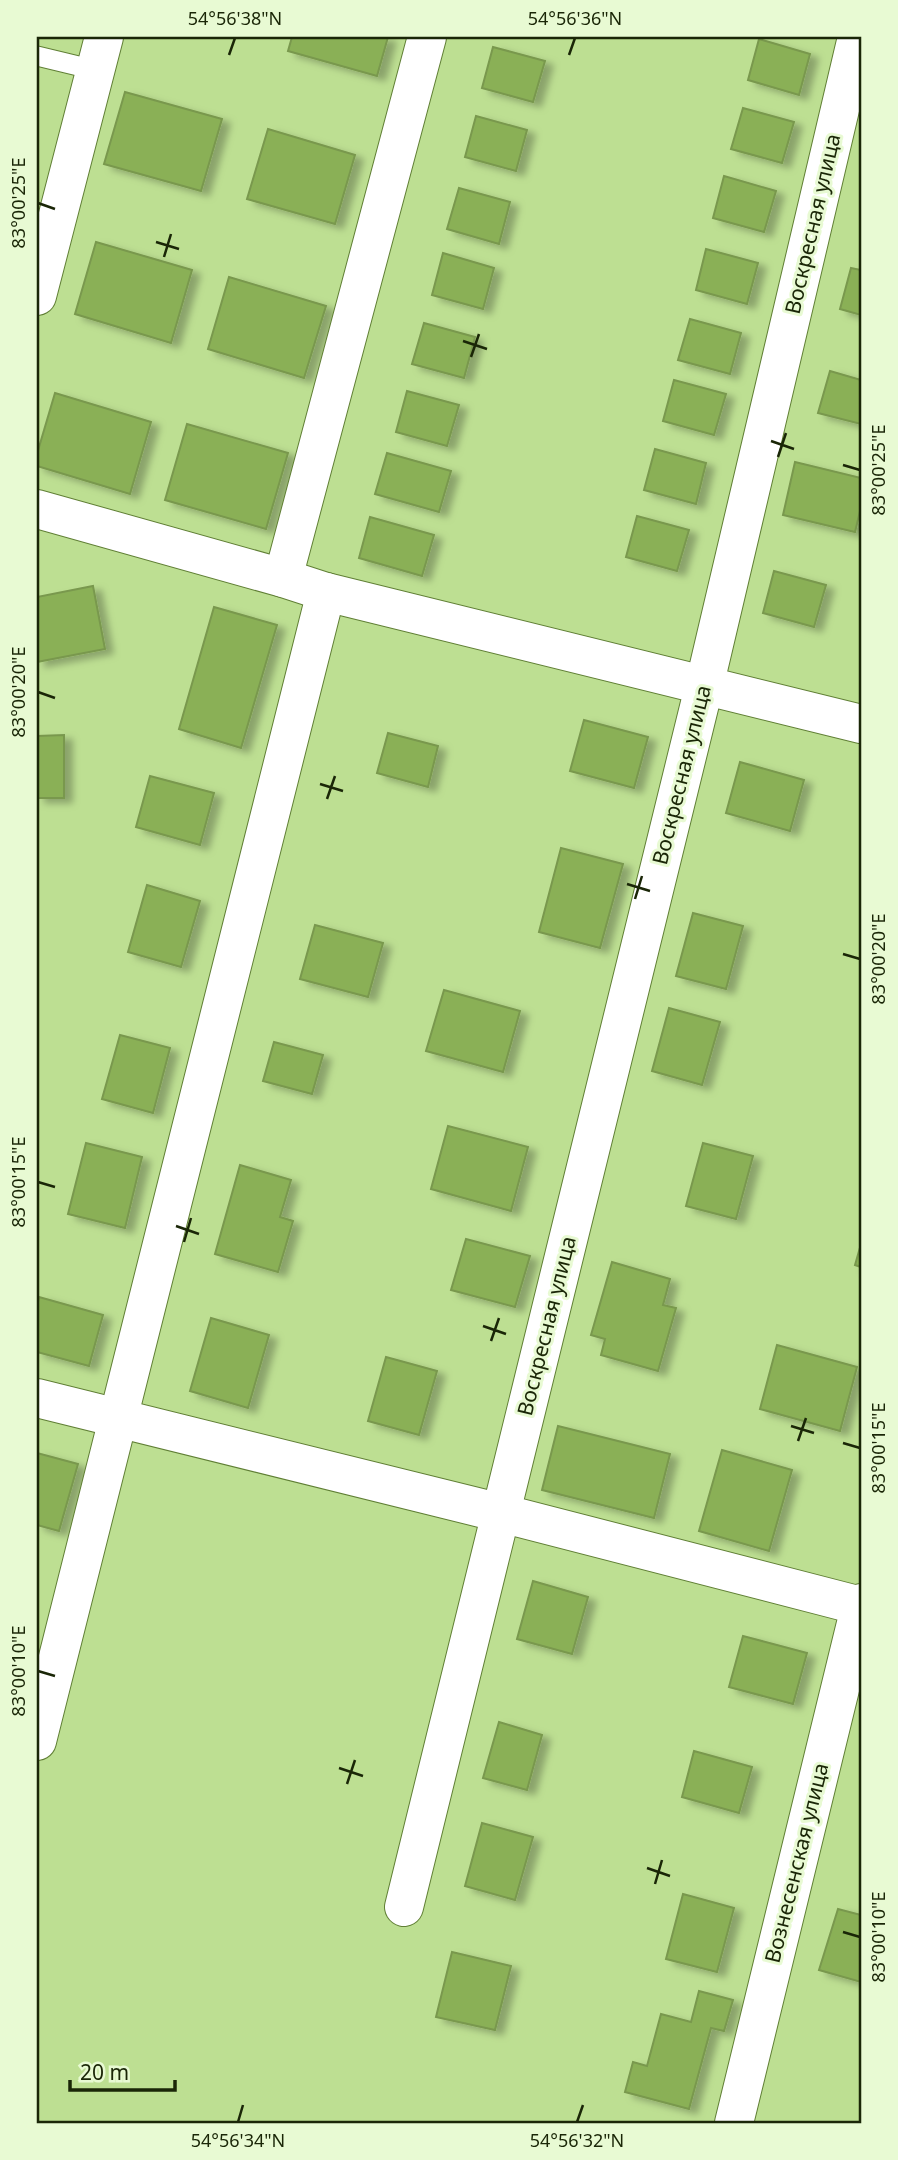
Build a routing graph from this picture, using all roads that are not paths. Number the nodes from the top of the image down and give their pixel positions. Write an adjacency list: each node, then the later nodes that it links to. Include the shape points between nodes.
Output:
1 (427, 37): 7 (street)
2 (857, 37): 9 (street, Воскресная улица)
3 (100, 53): 4 (lane); 5 (street)
4 (37, 56)
5 (37, 296)
6 (37, 509): 7 (street)
7 (283, 578): 8 (street)
8 (326, 592): 9 (street); 12 (street)
9 (704, 687): 10 (street); 13 (street, Воскресная улица)
10 (861, 724)
11 (37, 1398): 12 (street)
12 (118, 1417): 13 (street); 15 (street)
13 (501, 1513): 14 (street); 16 (street, Воскресная улица)
14 (861, 1605): 17 (street, Вознесенская улица)
15 (37, 1741)
16 (404, 1907)
17 (734, 2123)

